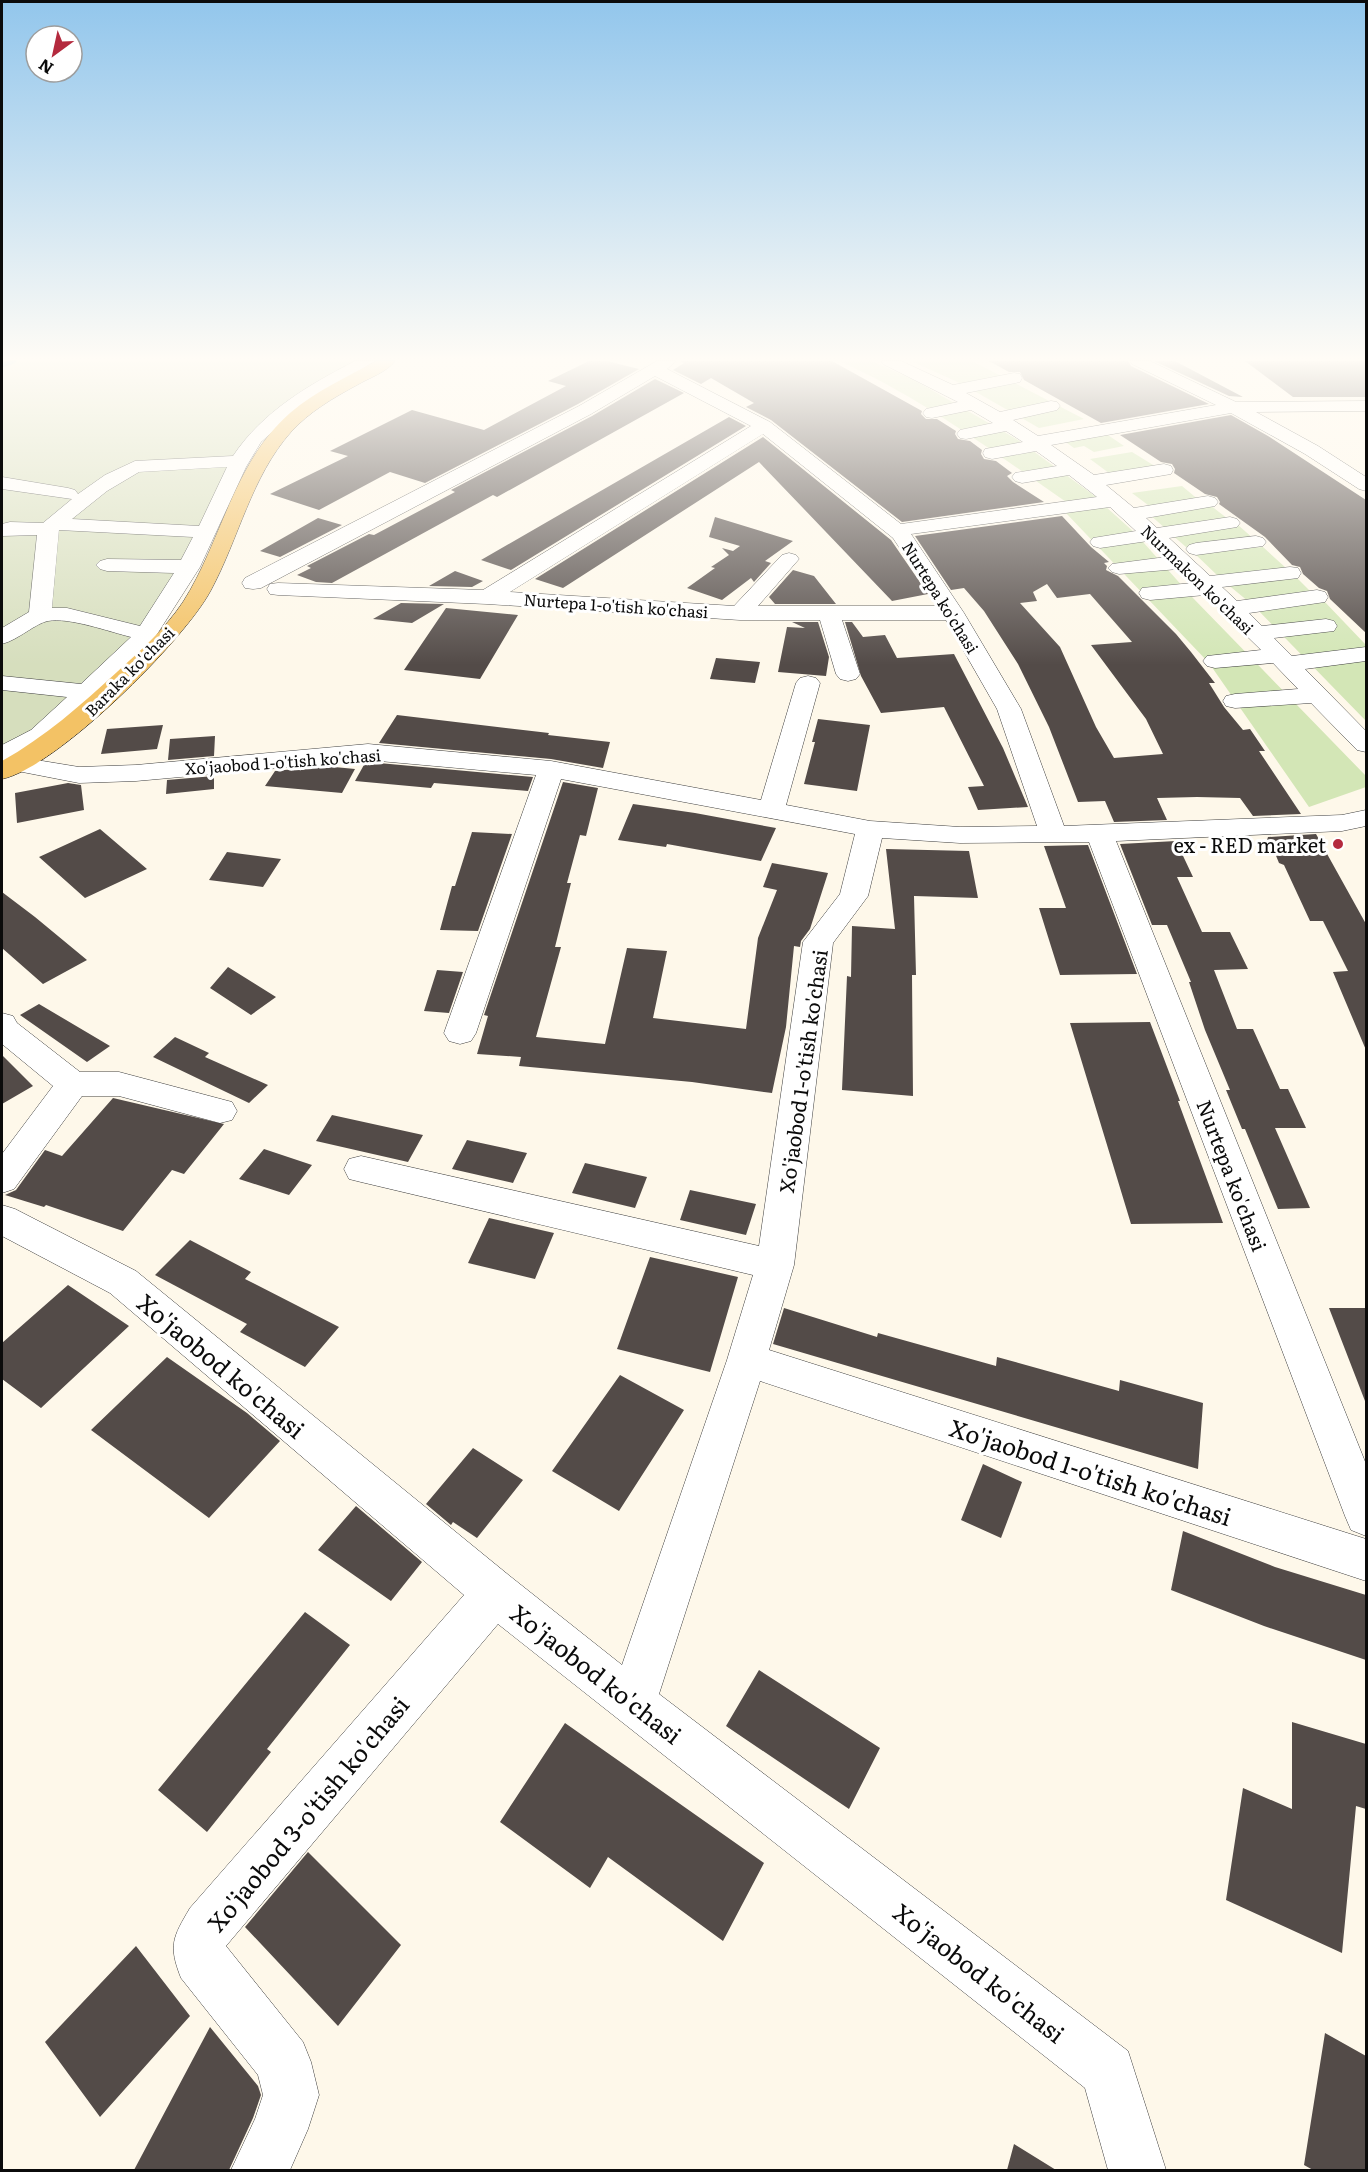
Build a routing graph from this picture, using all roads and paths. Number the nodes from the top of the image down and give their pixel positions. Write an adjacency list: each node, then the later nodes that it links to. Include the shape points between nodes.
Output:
1 (216, 462): 24 (street, via 135,467 112,479)
2 (239, 462): 27 (street)
3 (260, 462): 63 (main road, Baraka ko'chasi, via 190,608 153,651 81,719 51,742)
4 (485, 462): 37 (street)
5 (705, 462): 41 (street)
6 (810, 462): 46 (street, Nurtepa ko'chasi, via 901,534)
7 (1038, 462): 13 (street)
8 (1064, 462): 13 (street, Nurmakon ko'chasi)
9 (1066, 462): 13 (street)
10 (1077, 462): 13 (street)
11 (1080, 462): 13 (street)
12 (1334, 462): 18 (street)
13 (1070, 466): 14 (street); 15 (street); 16 (street); 22 (street, Nurmakon ko'chasi); 25 (street)
14 (1160, 467)
15 (1022, 477)
16 (1180, 482)
17 (2, 483): 19 (street)
18 (1366, 485)
19 (68, 494)
20 (1208, 502): 22 (street)
21 (2, 511): 24 (street)
22 (1130, 515): 28 (street, Nurmakon ko'chasi)
23 (1230, 523): 28 (street)
24 (53, 524): 26 (street); 27 (street); 47 (street)
25 (909, 528)
26 (2, 530)
27 (206, 532): 34 (street)
28 (1152, 535): 29 (street); 31 (street, Nurmakon ko'chasi)
29 (1100, 542)
30 (1257, 542): 31 (street)
31 (1176, 557): 35 (street); 38 (street, Nurmakon ko'chasi)
32 (789, 559): 44 (street)
33 (107, 565): 34 (street)
34 (189, 567): 49 (street)
35 (1119, 568)
36 (1290, 573): 38 (street)
37 (253, 583)
38 (1206, 585): 40 (street); 43 (street, Nurmakon ko'chasi)
39 (278, 589): 41 (street, Nurtepa 1-o'tish ko'chasi)
40 (1150, 593)
41 (487, 597): 44 (street, Nurtepa 1-o'tish ko'chasi)
42 (1317, 597): 43 (street)
43 (1230, 609): 51 (street, Nurmakon ko'chasi)
44 (741, 613): 45 (street, Nurtepa 1-o'tish ko'chasi)
45 (829, 613): 46 (street, Nurtepa 1-o'tish ko'chasi); 54 (street)
46 (953, 613): 68 (street, Nurtepa ko'chasi, via 1009,709)
47 (40, 615): 49 (street, via 67,615); 50 (street)
48 (1326, 626): 51 (street)
49 (146, 634): 57 (street)
50 (2, 636)
51 (1270, 648): 52 (street); 53 (street); 58 (street, Nurmakon ko'chasi)
52 (1366, 654)
53 (1208, 655)
54 (848, 674)
55 (2, 683): 57 (street)
56 (808, 683): 65 (street)
57 (85, 692): 63 (street)
58 (1317, 695): 59 (street); 61 (street, Nurmakon ko'chasi)
59 (1235, 701)
60 (1366, 713): 61 (street)
61 (1338, 717): 62 (street, Nurmakon ko'chasi)
62 (1366, 745)
63 (6, 763): 64 (street, Xo'jaobod 1-o'tish ko'chasi, via 79,775 369,752)
64 (551, 769): 65 (street, Xo'jaobod 1-o'tish ko'chasi); 71 (street)
65 (771, 810): 67 (street, Xo'jaobod 1-o'tish ko'chasi)
66 (1366, 818): 69 (street, via 1342,823)
67 (870, 829): 68 (street, via 960,836); 77 (street, Xo'jaobod 1-o'tish ko'chasi, via 854,896 819,942)
68 (1053, 834): 69 (street)
69 (1100, 834): 79 (street, Nurtepa ko'chasi)
70 (2, 1024): 72 (street)
71 (460, 1033)
72 (73, 1084): 73 (street, via 119,1084); 75 (street)
73 (220, 1111)
74 (361, 1169): 77 (street)
75 (2, 1179)
76 (2, 1220): 81 (street, Xo'jaobod ko'chasi, via 123,1282)
77 (776, 1265): 78 (street, Xo'jaobod 1-o'tish ko'chasi)
78 (747, 1360): 80 (street, Xo'jaobod 1-o'tish ko'chasi); 82 (street, Xo'jaobod 1-o'tish ko'chasi)
79 (1366, 1516)
80 (1366, 1560)
81 (495, 1593): 82 (street, Xo'jaobod ko'chasi); 83 (street, Xo'jaobod 3-o'tish ko'chasi, via 208,1926 199,1943 200,1959 283,2062 291,2095)
82 (633, 1703): 84 (street, Xo'jaobod ko'chasi, via 1108,2071)
83 (260, 2170)
84 (1137, 2170)

